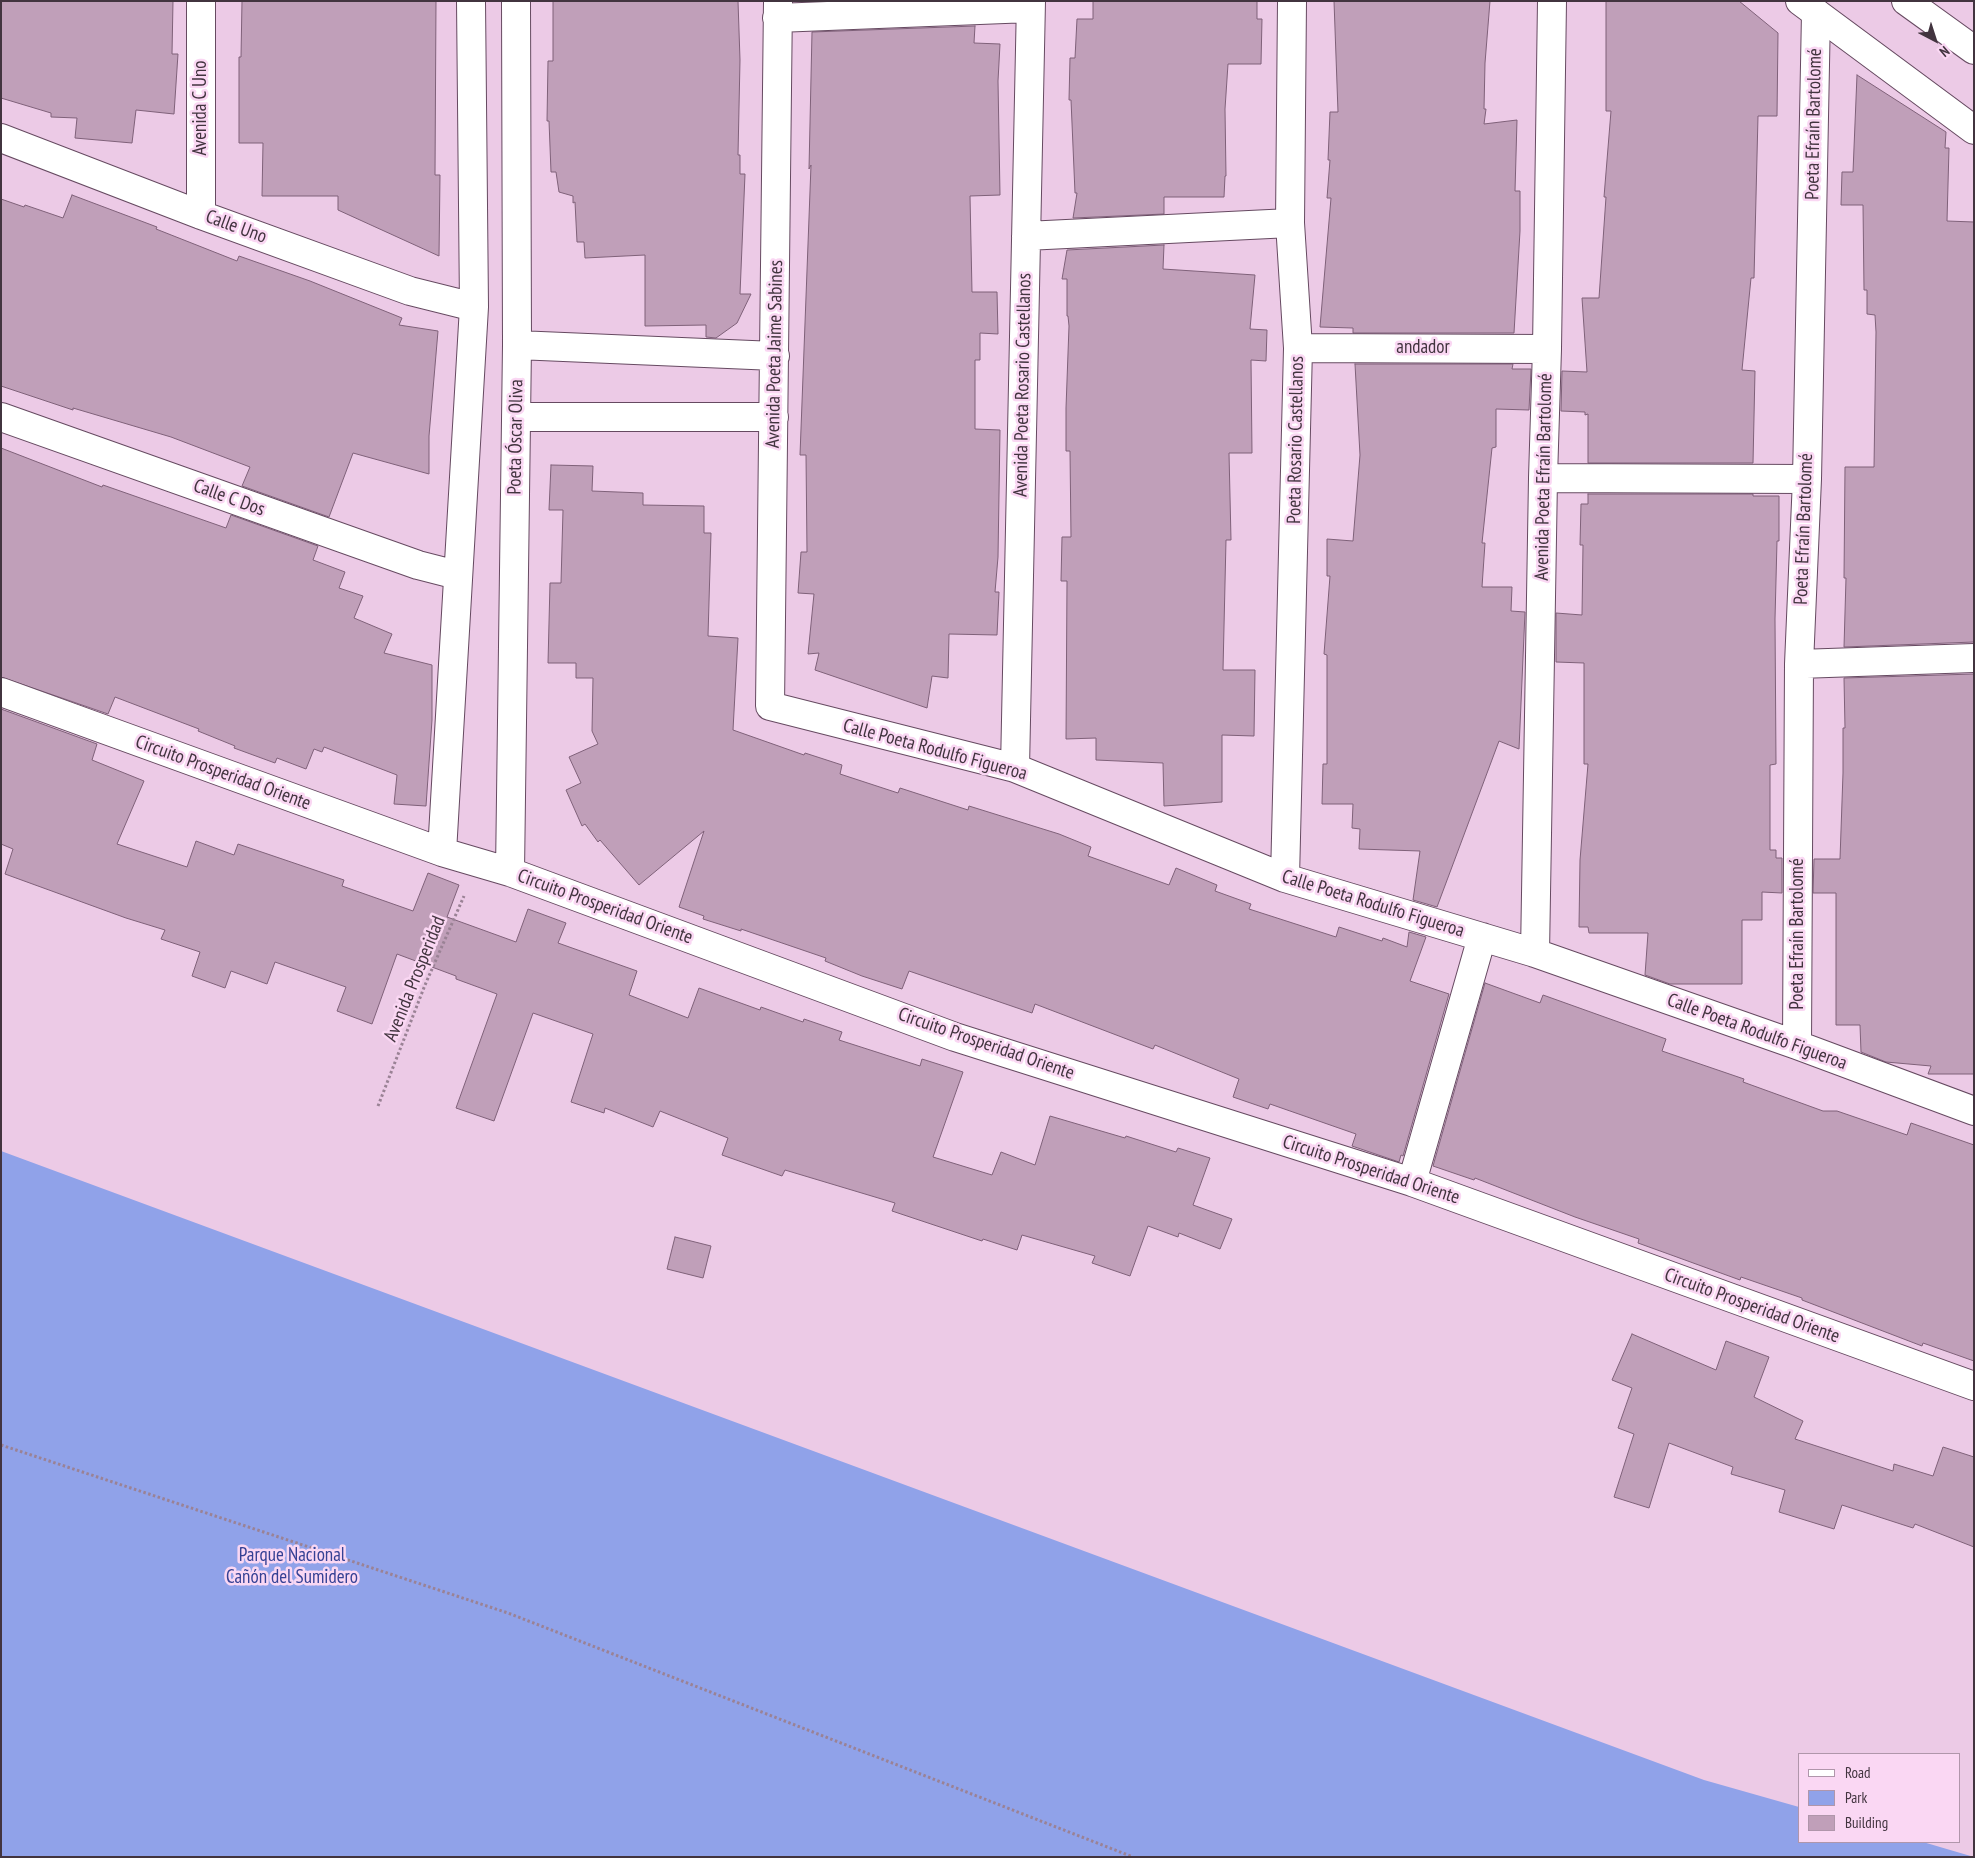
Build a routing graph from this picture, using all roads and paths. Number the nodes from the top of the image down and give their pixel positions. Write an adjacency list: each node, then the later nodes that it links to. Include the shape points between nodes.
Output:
1 (201, 1): 13 (street, Avenida C Uno)
2 (471, 1): 16 (street)
3 (516, 1): 17 (street, Poeta Óscar Oliva)
4 (1292, 1): 14 (street, Poeta Rosario Castellanos)
5 (1552, 1): 19 (street, Avenida Poeta Efraín Bartolomé)
6 (1906, 1): 10 (street)
7 (1030, 4): 9 (street); 15 (street, Avenida Poeta Rosario Castellanos)
8 (1808, 7): 11 (street); 25 (street, Poeta Efraín Bartolomé)
9 (778, 10): 20 (street, Avenida Poeta Jaime Sabines)
10 (1974, 50)
11 (1974, 130)
12 (1, 138): 13 (street, Calle Uno)
13 (201, 214): 16 (street, Calle Uno, via 410,291)
14 (1290, 223): 15 (street); 18 (street, Poeta Rosario Castellanos)
15 (1026, 236): 31 (street, Avenida Poeta Rosario Castellanos)
16 (474, 307): 26 (street)
17 (517, 345): 20 (street); 22 (street, Poeta Óscar Oliva)
18 (1298, 348): 19 (street, andador); 35 (street, Poeta Rosario Castellanos)
19 (1547, 349): 24 (street, Avenida Poeta Efraín Bartolomé)
20 (775, 356): 23 (street, Avenida Poeta Jaime Sabines)
21 (1, 417): 26 (street, Calle C Dos, via 418,565)
22 (517, 417): 23 (street); 34 (street, Poeta Óscar Oliva)
23 (774, 417): 30 (street, Avenida Poeta Jaime Sabines)
24 (1543, 478): 25 (street); 37 (street, Avenida Poeta Efraín Bartolomé)
25 (1807, 479): 28 (street, Poeta Efraín Bartolomé)
26 (457, 575): 32 (street)
27 (1974, 658): 28 (street)
28 (1799, 664): 38 (street, Poeta Efraín Bartolomé)
29 (1, 692): 32 (street, Circuito Prosperidad Oriente)
30 (770, 706): 31 (street, Calle Poeta Rodulfo Figueroa)
31 (1015, 768): 35 (street, Calle Poeta Rodulfo Figueroa)
32 (442, 852): 33 (street, Circuito Prosperidad Oriente)
33 (479, 862): 34 (street, Circuito Prosperidad Oriente); 39 (path, Avenida Prosperidad)
34 (510, 872): 41 (street, Circuito Prosperidad Oriente, via 955,1036)
35 (1285, 878): 36 (street, Calle Poeta Rodulfo Figueroa)
36 (1482, 937): 37 (street, Calle Poeta Rodulfo Figueroa); 41 (street)
37 (1535, 953): 38 (street, Calle Poeta Rodulfo Figueroa)
38 (1797, 1046): 40 (street, Calle Poeta Rodulfo Figueroa)
39 (378, 1106)
40 (1974, 1112)
41 (1412, 1182): 42 (street, Circuito Prosperidad Oriente)
42 (1974, 1386)
43 (1, 1445): 44 (path, via 508,1613)
44 (1134, 1857)

